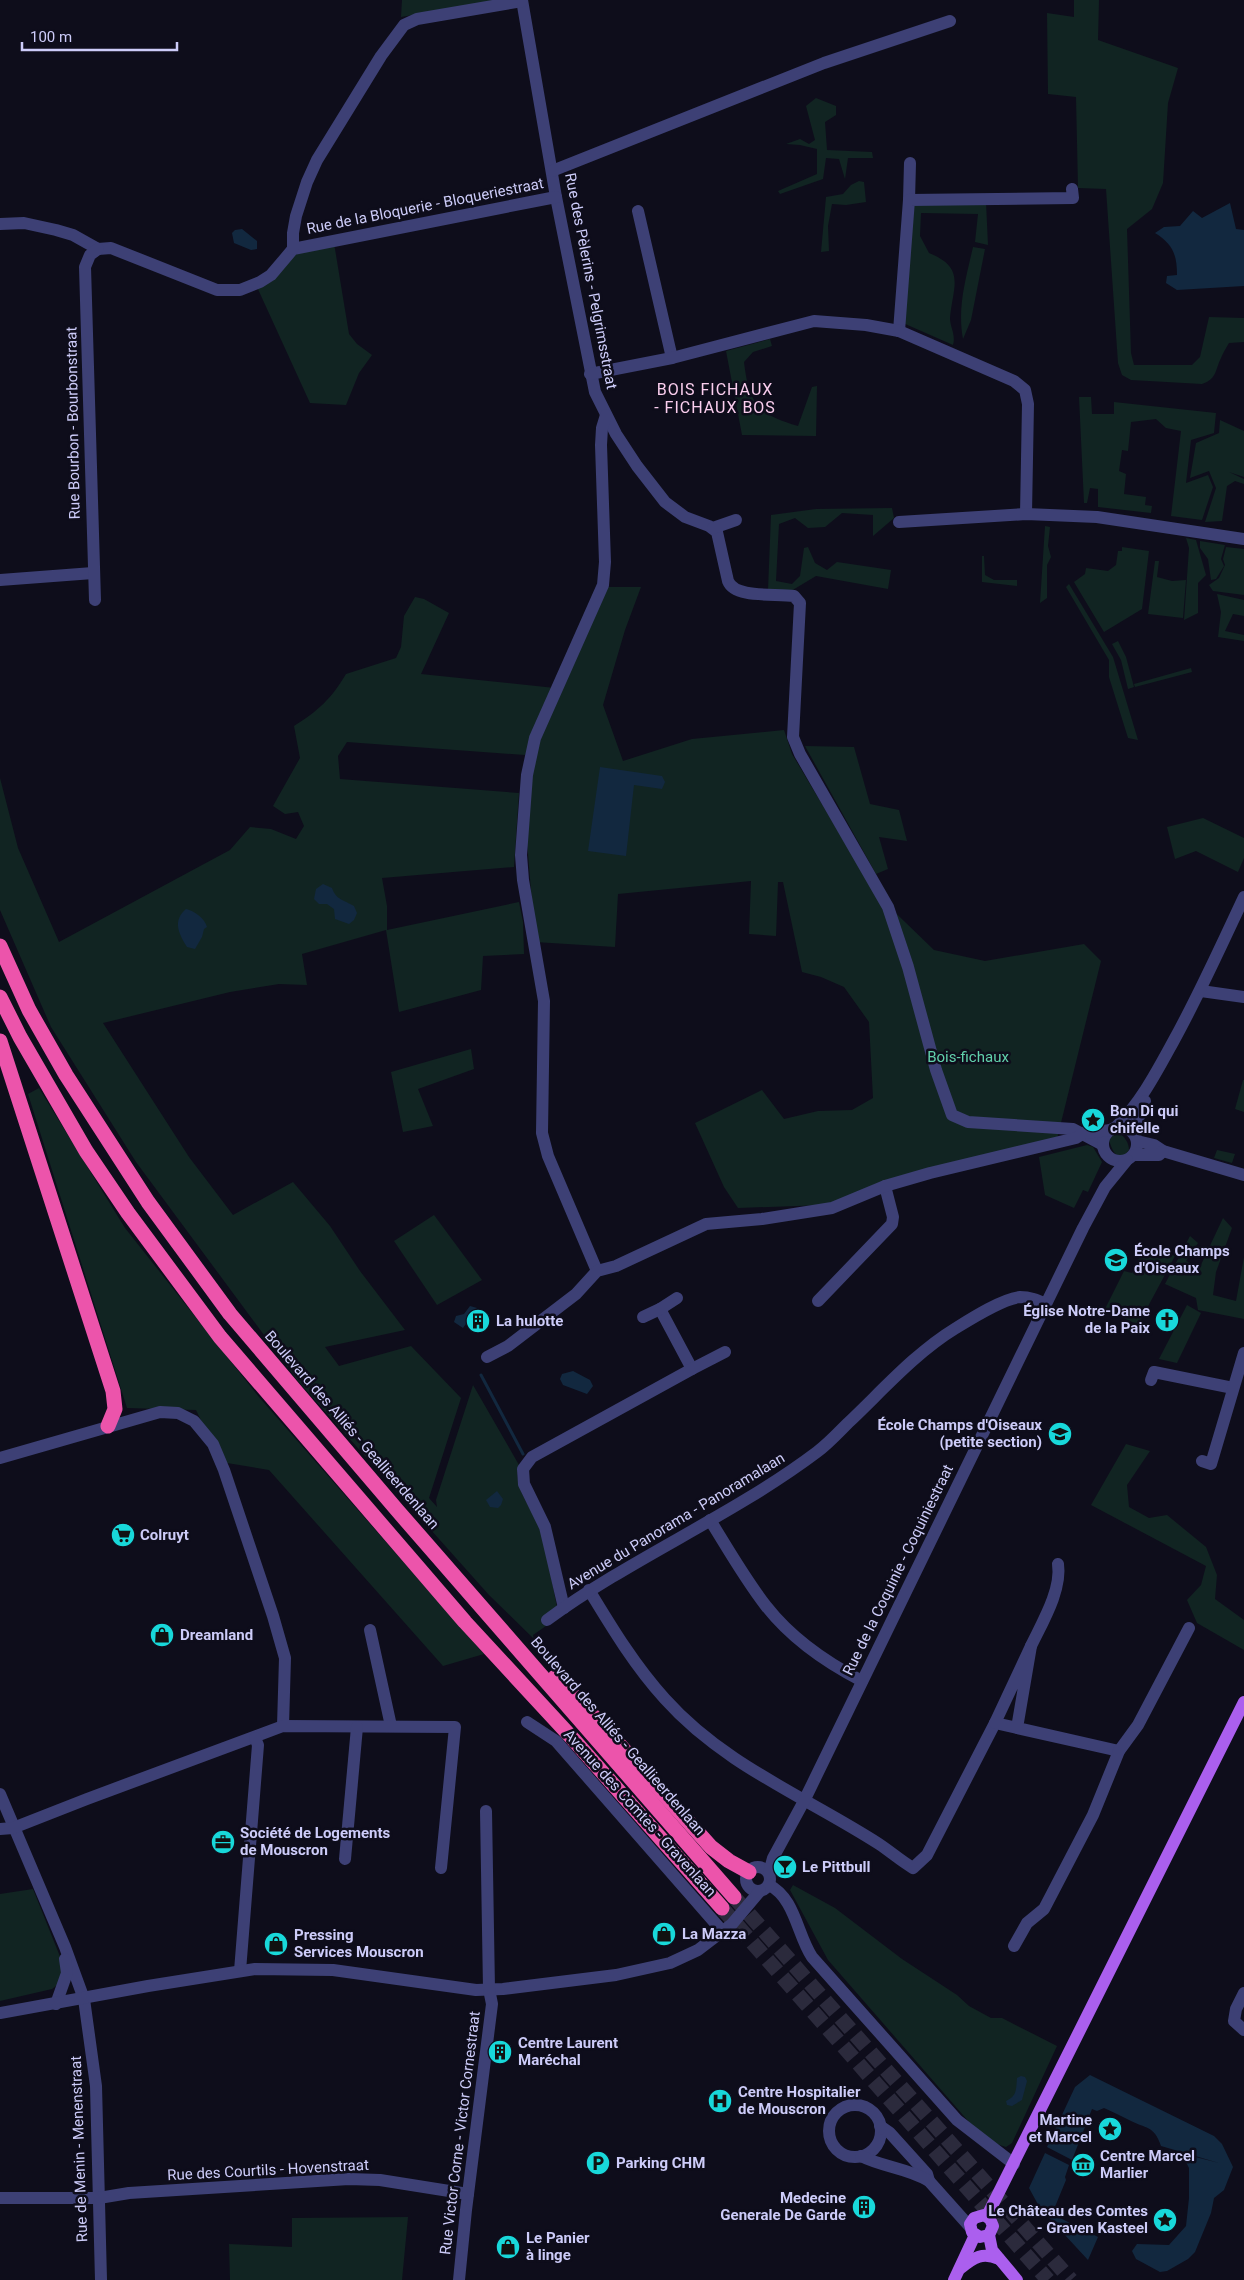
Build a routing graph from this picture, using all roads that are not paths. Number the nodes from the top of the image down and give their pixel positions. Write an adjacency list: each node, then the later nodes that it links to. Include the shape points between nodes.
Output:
1 (522, 0): 4 (street, Rue des Pèlerins - Pelgrimsstraat); 10 (street, via 417,19 404,25 381,56 317,160 296,216)
2 (950, 21): 4 (street, Rue de la Bloquerie - Bloqueriestraat, via 824,63)
3 (910, 162): 7 (street)
4 (552, 171): 6 (street, Rue des Pèlerins - Pelgrimsstraat)
5 (1072, 189): 7 (street, via 1073,198)
6 (556, 197): 10 (street, Rue de la Bloquerie - Bloqueriestraat); 14 (street, Rue des Pèlerins - Pelgrimsstraat, via 580,308)
7 (909, 200): 12 (street)
8 (638, 212): 13 (street)
9 (0, 224): 11 (street, Rue de la Bloquerie - Bloqueriestraat, via 24,223 56,230)
10 (293, 248): 11 (street, Rue de la Bloquerie - Bloqueriestraat, via 265,279 248,288 229,290 216,290 111,248)
11 (98, 249): 21 (street, Rue Bourbon - Bourbonstraat, via 90,255 85,266)
12 (899, 331): 13 (street, via 814,321); 16 (street, via 1014,380 1025,390 1028,404)
13 (672, 358): 14 (street)
14 (590, 374): 15 (street, Rue des Pèlerins - Pelgrimsstraat)
15 (606, 415): 19 (street, Rue des Pèlerins - Pelgrimsstraat, via 637,466 665,502 685,517); 41 (street, via 601,445 603,585 535,738 530,757 521,855 522,880 544,1001 542,1133 548,1156)
16 (1026, 514): 18 (street); 20 (street, via 1097,517)
17 (736, 520): 19 (street)
18 (899, 522)
19 (712, 528): 32 (street, via 719,537 731,588 742,592 794,596 800,603 793,737 888,907 952,1115 968,1122 1073,1129)
20 (1244, 538)
21 (93, 574): 22 (street); 23 (street, Rue Bourbon - Bourbonstraat)
22 (0, 580)
23 (95, 600)
24 (1244, 897): 26 (street, Rue de la Coquinie - Coquiniestraat)
25 (0, 946): 62 (highway, Boulevard des Alliés - Geallieerdenlaan, via 66,1075 148,1202 224,1306)
26 (1201, 992): 28 (street); 30 (street, Rue de la Coquinie - Coquiniestraat)
27 (0, 997): 83 (highway, via 28,1053 86,1151 220,1337 465,1622 574,1739)
28 (1244, 997)
29 (0, 1040): 53 (highway, via 113,1390 116,1408)
30 (1149, 1087): 31 (street, Rue de la Coquinie - Coquiniestraat); 33 (street, Rue de la Coquinie - Coquiniestraat)
31 (1113, 1128): 32 (street); 33 (street, via 1125,1127); 34 (street, Rue de la Coquinie - Coquiniestraat, via 1104,1136)
32 (1084, 1133): 34 (street); 39 (street, via 1076,1138)
33 (1135, 1136): 35 (street); 36 (street, Rue de la Coquinie - Coquiniestraat)
34 (1103, 1145): 37 (street)
35 (1163, 1151): 36 (street, via 1159,1155); 38 (street)
36 (1130, 1157): 37 (street, via 1118,1161); 40 (street, Rue de la Coquinie - Coquiniestraat)
37 (1110, 1158): 40 (street, Rue de la Coquinie - Coquiniestraat)
38 (1244, 1175)
39 (885, 1186): 41 (street, via 825,1210 762,1220 706,1224); 43 (street, via 894,1217 892,1224)
40 (1104, 1187): 44 (street, Rue de la Coquinie - Coquiniestraat)
41 (597, 1272): 49 (street, via 576,1294 508,1346)
42 (677, 1298): 45 (street)
43 (818, 1301)
44 (1041, 1302): 56 (street, Avenue du Panorama - Panoramalaan, via 1019,1297 954,1329 908,1364 820,1450 770,1486); 65 (street, Rue de la Coquinie - Coquiniestraat)
45 (660, 1309): 46 (street); 50 (street)
46 (643, 1317)
47 (725, 1352): 50 (street)
48 (1244, 1353): 52 (street)
49 (487, 1357)
50 (692, 1369): 59 (street, via 532,1457 522,1469 524,1484 545,1527)
51 (1151, 1380): 52 (street, via 1154,1372)
52 (1233, 1388): 55 (street, via 1211,1464)
53 (108, 1426): 54 (street); 69 (street, via 160,1412 178,1413 194,1421 213,1444 246,1532 285,1658)
54 (0, 1458)
55 (1202, 1461)
56 (710, 1520): 58 (street, Avenue du Panorama - Panoramalaan); 65 (street, via 767,1608 814,1651)
57 (1058, 1564): 64 (street, via 1060,1571 1050,1607)
58 (589, 1590): 59 (street, Avenue du Panorama - Panoramalaan); 76 (street, via 634,1661 682,1716 733,1757)
59 (564, 1608): 60 (street, Avenue du Panorama - Panoramalaan)
60 (547, 1620)
61 (1189, 1628): 74 (street, via 1138,1725)
62 (501, 1629): 81 (highway, via 533,1654 711,1847); 82 (highway, Boulevard des Alliés - Geallieerdenlaan)
63 (370, 1630): 71 (street)
64 (1031, 1646): 68 (street); 72 (street)
65 (862, 1681): 76 (street, Rue de la Coquinie - Coquiniestraat)
66 (1244, 1702): 97 (main road)
67 (527, 1722): 85 (street, Avenue des Comtes - Gravenlaan, via 556,1741)
68 (994, 1723): 72 (street); 76 (street, via 927,1855 913,1868)
69 (283, 1726): 70 (street); 73 (street)
70 (357, 1726): 71 (street); 79 (street)
71 (391, 1726): 80 (street, via 455,1727)
72 (1017, 1728): 74 (street)
73 (255, 1738): 78 (street); 87 (street, via 258,1745)
74 (1119, 1751): 86 (street, via 1093,1815 1044,1909 1027,1923)
75 (0, 1794): 78 (street, Rue de Menin - Menenstraat)
76 (804, 1801): 81 (street, Rue de la Coquinie - Coquiniestraat)
77 (486, 1811): 88 (street, Rue Victor Corne - Victor Cornestraat)
78 (6, 1829): 84 (street, Rue de Menin - Menenstraat)
79 (345, 1859)
80 (441, 1868)
81 (759, 1880): 85 (street, Rue de la Coquinie - Coquiniestraat, via 748,1905); 97 (street, via 786,1899 806,1946 818,1964 957,2120)
82 (734, 1897)
83 (722, 1908)
84 (58, 1932): 90 (street, Rue de Menin - Menenstraat); 91 (street, Rue de Menin - Menenstraat, via 67,1973)
85 (723, 1932): 88 (street, Rue de la Coquinie - Coquiniestraat, via 686,1956 647,1969)
86 (1014, 1946)
87 (240, 1971): 88 (street, Rue de la Coquinie - Coquiniestraat, via 333,1970); 90 (street, Rue de la Coquinie - Coquiniestraat)
88 (489, 1989): 100 (street, Rue Victor Corne - Victor Cornestraat, via 492,2012)
89 (1244, 1993): 93 (street, via 1234,2021)
90 (84, 1998): 91 (street, Rue de la Coquinie - Coquiniestraat); 102 (street, Rue de Menin - Menenstraat, via 96,2086)
91 (56, 2004): 92 (street, Rue de la Coquinie - Coquiniestraat)
92 (0, 2013)
93 (1244, 2030)
94 (880, 2126): 95 (street, via 877,2144 871,2152); 95 (street, via 872,2111 858,2105 845,2107 833,2117 829,2130 833,2145 843,2154); 96 (street)
95 (860, 2156): 98 (street)
96 (918, 2164): 98 (street); 99 (street)
97 (1014, 2164): 104 (main road)
98 (908, 2173): 99 (street)
99 (929, 2181): 103 (street)
100 (468, 2194): 102 (street, Rue des Courtils - Hovenstraat, via 380,2180 349,2179 129,2193); 110 (street, Rue Victor Corne - Victor Cornestraat)
101 (0, 2198): 102 (street, Rue des Courtils - Hovenstraat)
102 (99, 2198): 109 (street, Rue de Menin - Menenstraat)
103 (954, 2209): 104 (street, via 966,2215); 105 (street)
104 (982, 2216): 105 (main road, via 972,2221); 106 (main road, via 990,2219 993,2226)
105 (972, 2231): 106 (main road, via 980,2237); 108 (main road)
106 (989, 2235): 107 (main road)
107 (999, 2259): 108 (main road, via 977,2256); 111 (main road)
108 (956, 2275)
109 (100, 2280)
110 (459, 2280)
111 (1017, 2280)

